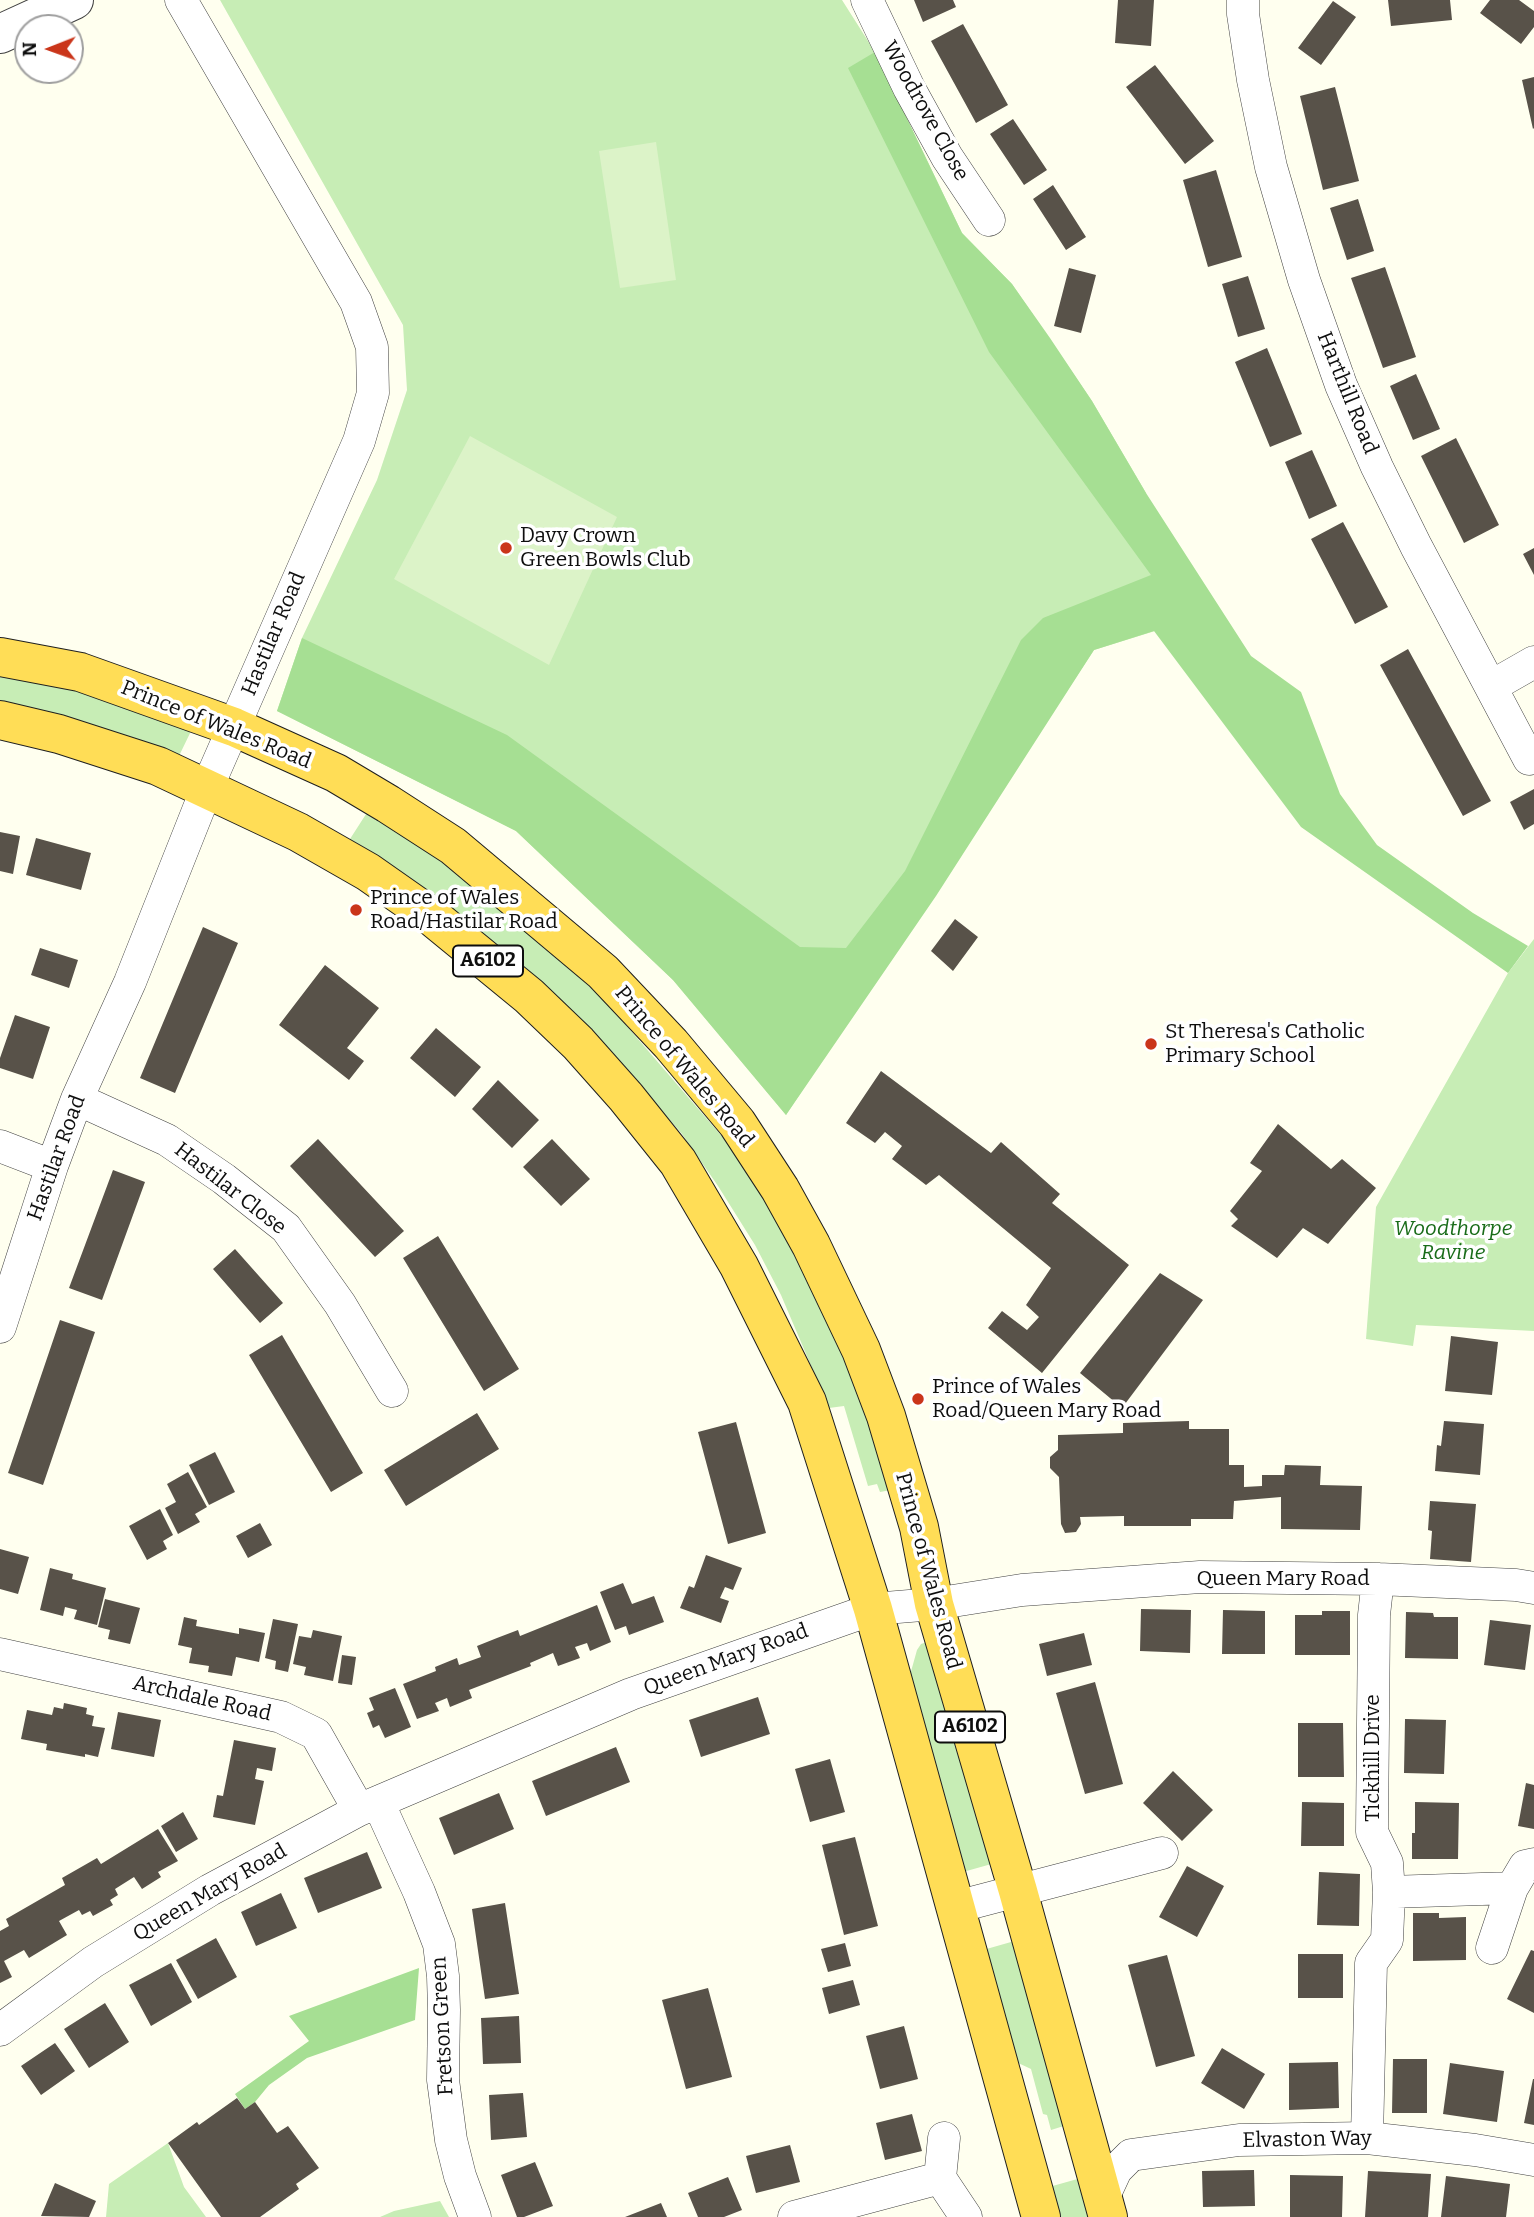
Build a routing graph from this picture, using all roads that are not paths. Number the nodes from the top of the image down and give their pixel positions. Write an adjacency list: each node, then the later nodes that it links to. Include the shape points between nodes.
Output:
1 (74, 0): 5 (street)
2 (181, 0): 11 (street, Hastilar Road, via 356,302 372,348 373,393 359,441)
3 (867, 0): 6 (street, Woodrove Close, via 909,88)
4 (1243, 0): 9 (street, Harthill Road, via 1271,167 1341,385 1411,537)
5 (0, 34)
6 (989, 220)
7 (0, 657): 11 (highway, Prince of Wales Road / A6102, via 80,672)
8 (1534, 662): 9 (street)
9 (1492, 686): 12 (street, Harthill Road)
10 (0, 720): 13 (highway, A6102, via 158,766)
11 (234, 727): 13 (street, Hastilar Road); 21 (highway, Prince of Wales Road / A6102, via 336,773 453,846 603,972 737,1123 799,1223 861,1350 915,1511)
12 (1529, 759)
13 (207, 788): 14 (street, Hastilar Road, via 130,982); 22 (highway, A6102, via 334,852 435,919 529,996 626,1097 678,1162 739,1266 801,1389)
14 (77, 1099): 16 (street, Hastilar Road); 18 (street, Hastilar Close, via 167,1140 286,1228 340,1304)
15 (0, 1146): 16 (street)
16 (52, 1166): 17 (street, Hastilar Road)
17 (0, 1327)
18 (392, 1391)
19 (1378, 1579): 20 (street, Queen Mary Road); 21 (street, Queen Mary Road, via 1200,1577 1022,1590); 29 (street, Tickhill Drive, via 1372,1832 1387,1863)
20 (1534, 1588)
21 (934, 1604): 22 (street, Queen Mary Road); 28 (highway, Prince of Wales Road / A6102)
22 (873, 1609): 24 (street, Queen Mary Road, via 631,1694); 30 (highway, A6102)
23 (0, 1654): 24 (street, Archdale Road, via 282,1717 316,1734)
24 (369, 1806): 32 (street, Queen Mary Road, via 210,1889 93,1962); 38 (street, Fretson Green, via 419,1892 439,1944 444,1987 443,2080 451,2140)
25 (1162, 1853): 28 (street)
26 (1534, 1864): 27 (street, via 1525,1866)
27 (1512, 1888): 29 (street); 31 (street)
28 (1018, 1891): 30 (street); 37 (highway, Prince of Wales Road / A6102)
29 (1389, 1892): 34 (street, Tickhill Drive, via 1387,1940 1371,1963)
30 (956, 1907): 41 (highway, A6102)
31 (1492, 1948)
32 (0, 2030)
33 (944, 2138): 36 (street)
34 (1367, 2138): 35 (street, Elvaston Way); 37 (street, Elvaston Way, via 1239,2140 1131,2155 1116,2170)
35 (1534, 2160)
36 (940, 2178): 39 (street); 40 (street)
37 (1105, 2207)
38 (475, 2217)
39 (794, 2217)
40 (966, 2217)
41 (1041, 2217)

